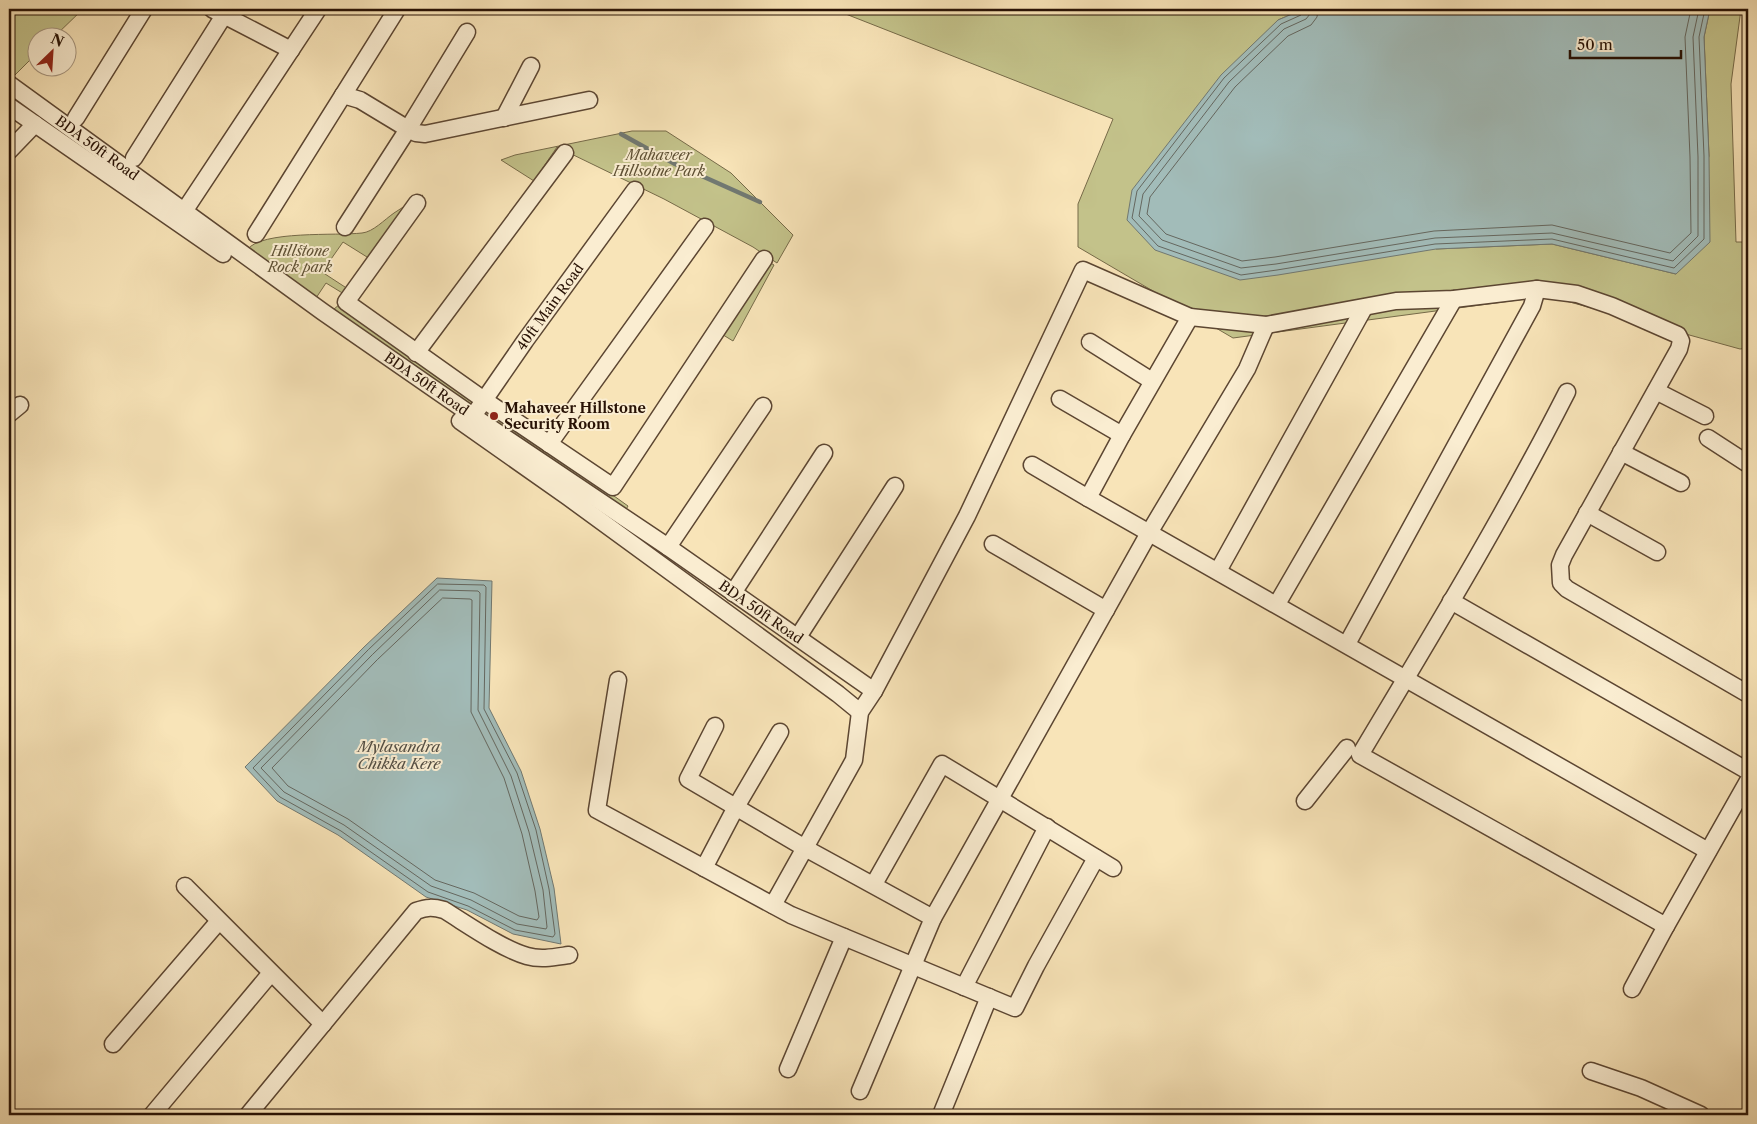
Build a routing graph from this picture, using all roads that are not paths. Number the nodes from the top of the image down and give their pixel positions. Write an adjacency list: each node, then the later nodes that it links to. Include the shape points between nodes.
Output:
1 (144, 9): 12 (street)
2 (318, 9): 6 (street)
3 (221, 11): 6 (street); 18 (street)
4 (392, 11): 9 (street)
5 (467, 32): 15 (street)
6 (291, 50): 21 (street)
7 (531, 66): 13 (street)
8 (9, 84): 21 (street, BDA 50ft Road)
9 (343, 95): 15 (street, via 360,100); 24 (street)
10 (588, 100): 13 (street)
11 (9, 106): 14 (street, BDA 50ft Road)
12 (76, 118)
13 (504, 118): 15 (street, via 425,134)
14 (35, 124): 16 (street); 21 (street, BDA 50ft Road)
15 (408, 129): 22 (street)
16 (9, 151)
17 (565, 154): 32 (street)
18 (134, 158)
19 (635, 190): 37 (street, 40ft Main Road)
20 (417, 203): 32 (street, via 346,302)
21 (181, 217): 40 (street, BDA 50ft Road, via 324,312)
22 (345, 227)
23 (705, 227): 43 (street)
24 (256, 234)
25 (764, 259): 43 (street, via 613,487)
26 (1537, 289): 27 (street); 34 (street, via 1577,294 1678,335 1681,341 1679,349); 62 (street, via 1532,306)
27 (1454, 299): 28 (street, via 1396,301); 59 (street)
28 (1364, 308): 30 (street); 56 (street)
29 (1190, 317): 30 (street); 33 (street); 65 (street, via 1083,270 967,516)
30 (1266, 326): 52 (street, via 1247,369)
31 (1090, 342): 33 (street)
32 (416, 353): 37 (street)
33 (1152, 381): 41 (street)
34 (1656, 391): 39 (street); 44 (street)
35 (1567, 392): 58 (street)
36 (1060, 399): 41 (street)
37 (484, 400): 40 (street, 40ft Main Road); 43 (street)
38 (763, 406): 54 (street)
39 (1706, 416)
40 (470, 421): 54 (street, BDA 50ft Road); 67 (street, BDA 50ft Road)
41 (1122, 435): 50 (street)
42 (1708, 438): 46 (street)
43 (549, 444)
44 (1622, 452): 48 (street); 51 (street)
45 (824, 453): 57 (street)
46 (1748, 464)
47 (1032, 466): 50 (street)
48 (1681, 483)
49 (895, 486): 61 (street)
50 (1088, 498): 52 (street)
51 (1587, 513): 55 (street); 66 (street, via 1560,565 1561,583)
52 (1149, 533): 56 (street); 60 (street)
53 (993, 544): 60 (street)
54 (668, 547): 57 (street, BDA 50ft Road)
55 (1657, 552)
56 (1218, 571): 59 (street)
57 (733, 593): 61 (street, BDA 50ft Road)
58 (1451, 601): 63 (street); 71 (street)
59 (1277, 604): 62 (street)
60 (1106, 610): 73 (street)
61 (798, 637): 65 (street, BDA 50ft Road)
62 (1347, 644): 63 (street)
63 (1406, 678): 78 (street); 87 (street, via 1360,756)
64 (618, 680): 80 (street, via 597,810)
65 (874, 691): 67 (street)
66 (1748, 694)
67 (860, 712): 77 (street, via 854,760)
68 (715, 726): 75 (street, via 688,779)
69 (780, 732): 75 (street)
70 (1347, 748): 74 (street)
71 (1748, 771)
72 (1748, 781): 78 (street)
73 (999, 798): 76 (street); 82 (street, via 942,764); 85 (street)
74 (1305, 801)
75 (736, 807): 77 (street); 80 (street)
76 (1047, 827): 79 (street); 92 (street)
77 (805, 848): 82 (street); 84 (street)
78 (1708, 851): 87 (street)
79 (1096, 858): 81 (street); 94 (street, via 1015,1008)
80 (704, 868): 84 (street)
81 (1113, 868)
82 (874, 884): 85 (street)
83 (184, 886): 86 (street)
84 (773, 906): 88 (street)
85 (933, 918): 90 (street)
86 (219, 921): 91 (street); 96 (street)
87 (1666, 926): 93 (street)
88 (844, 937): 90 (street); 97 (street)
89 (569, 955): 95 (street, via 528,956 513,951 444,910 425,907 416,911)
90 (912, 965): 92 (street); 99 (street)
91 (271, 973): 95 (street); 100 (street)
92 (964, 986): 94 (street)
93 (1632, 989)
94 (989, 997): 102 (street)
95 (323, 1024): 101 (street)
96 (112, 1044)
97 (788, 1069)
98 (1591, 1071): 103 (street, via 1641,1088)
99 (860, 1091)
100 (152, 1115)
101 (248, 1115)
102 (941, 1115)
103 (1701, 1115)

